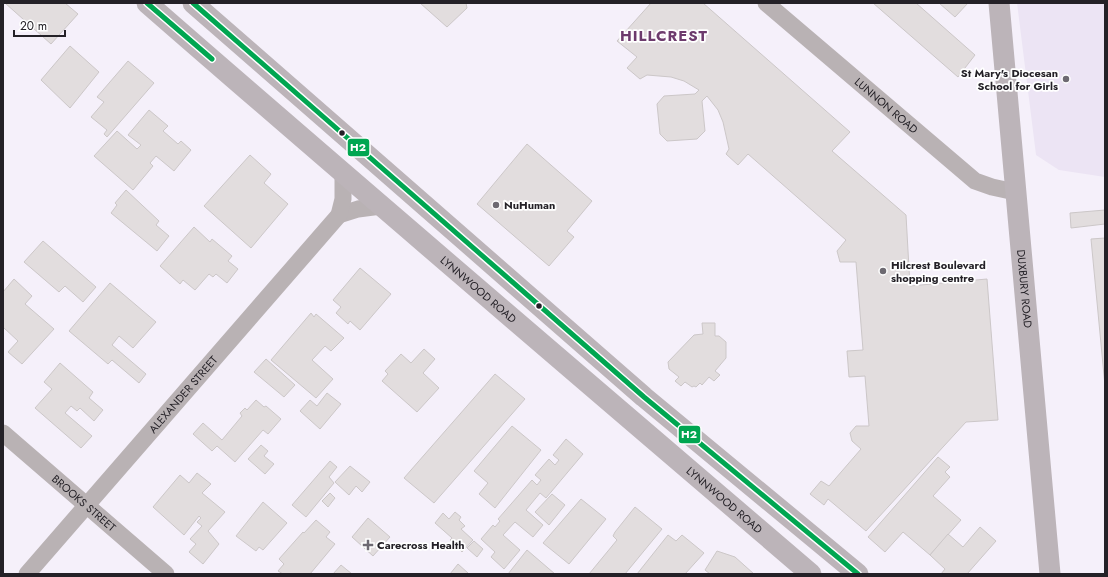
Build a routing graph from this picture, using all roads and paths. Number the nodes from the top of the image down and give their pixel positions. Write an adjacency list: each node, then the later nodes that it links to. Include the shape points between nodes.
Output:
1 (147, 3): 5 (main road, LYNNWOOD ROAD)
2 (193, 3): 11 (main road, via 644,397)
3 (766, 3): 6 (street, LUNNON ROAD, via 974,181 992,188)
4 (999, 3): 6 (main road, DUXBURY ROAD)
5 (343, 174): 7 (main road, LYNNWOOD ROAD); 8 (street)
6 (1015, 192): 17 (main road, DUXBURY ROAD)
7 (381, 206): 8 (street); 14 (main road, LYNNWOOD ROAD)
8 (339, 215): 10 (street, ALEXANDER STREET)
9 (3, 432): 10 (street, BROOKS STREET)
10 (87, 506): 12 (street, ALEXANDER STREET); 13 (street, BROOKS STREET)
11 (814, 539): 15 (main road, via 820,555); 16 (main road)
12 (27, 574)
13 (166, 574)
14 (811, 574)
15 (837, 574)
16 (858, 574)
17 (1050, 574)

